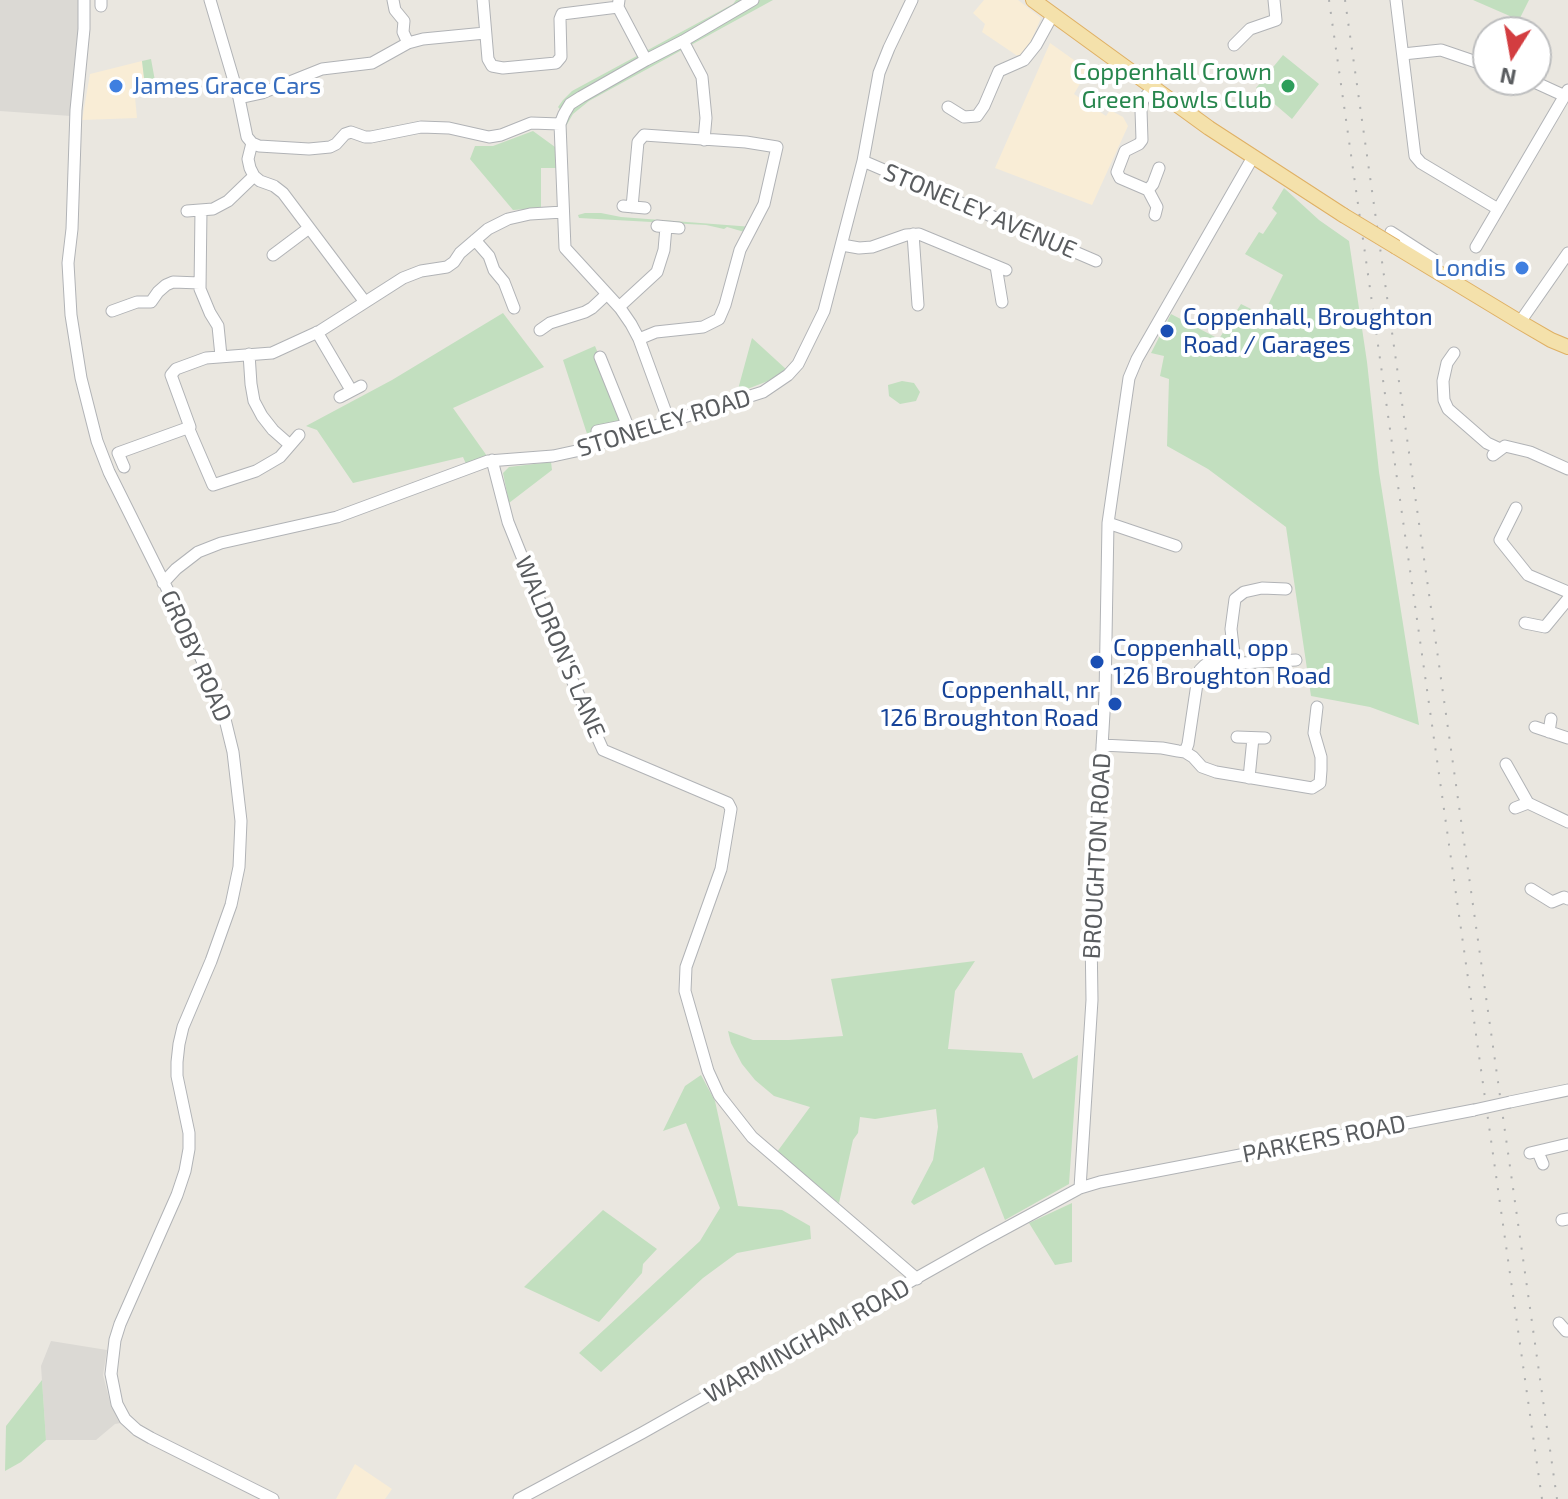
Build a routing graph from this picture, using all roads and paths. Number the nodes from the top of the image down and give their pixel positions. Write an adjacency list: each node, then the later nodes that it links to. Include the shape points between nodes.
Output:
1 (84, 0): 80 (street, GROBY ROAD, via 68,263 71,315 97,441)
2 (210, 0): 21 (street)
3 (393, 0): 14 (street)
4 (483, 0): 12 (street)
5 (912, 0): 27 (street, STONELEY ROAD, via 879,73)
6 (1033, 0): 11 (main road)
7 (1274, 0): 15 (street, via 1278,24 1250,29)
8 (1396, 0): 16 (street)
9 (749, 1): 13 (street)
10 (618, 3): 12 (street, via 562,14 561,57 556,63 492,66); 17 (street)
11 (1053, 14): 19 (main road); 22 (street, via 1024,60 999,71 982,118 964,117)
12 (485, 33): 14 (street)
13 (683, 41): 17 (street); 24 (street, via 703,85)
14 (408, 43): 21 (street, via 372,63 322,69)
15 (1242, 43)
16 (1403, 54): 18 (street, via 1441,50); 32 (street, via 1415,156)
17 (646, 60): 23 (street, via 570,104)
18 (1472, 61)
19 (1154, 86): 26 (main road); 30 (street, via 1143,100 1142,140 1125,151 1117,172)
20 (1566, 93): 32 (street)
21 (239, 98): 25 (street)
22 (948, 107)
23 (560, 124): 25 (street, via 531,123 489,137 421,127 371,137 351,132 330,147 309,149); 35 (street)
24 (704, 140): 31 (street, via 640,138 627,206); 59 (street, via 777,147 764,204 740,250 719,319)
25 (252, 143): 29 (street, via 248,159)
26 (1253, 157): 47 (main road, bridge); 78 (street, BROUGHTON ROAD, via 1129,378)
27 (863, 161): 42 (street, STONELEY ROAD); 46 (street, STONELEY AVENUE)
28 (1159, 168): 30 (street)
29 (254, 176): 33 (street, via 228,201); 38 (street, via 283,193)
30 (1148, 190): 36 (street, via 1157,207)
31 (645, 208)
32 (1498, 209): 43 (street)
33 (201, 210): 34 (street); 48 (street)
34 (187, 211)
35 (563, 212): 41 (street, via 508,219); 49 (street, via 565,248)
36 (1155, 215)
37 (667, 227): 54 (street, via 657,272)
38 (309, 228): 45 (street); 50 (street)
39 (1391, 232): 47 (street, via 1436,261)
40 (913, 234): 42 (street, via 872,247); 51 (street, via 1001,268); 53 (street)
41 (475, 240): 50 (street, via 447,267 403,278); 52 (street, via 504,282)
42 (842, 245): 66 (street, STONELEY ROAD, via 824,311 788,375 763,392)
43 (1476, 247)
44 (1568, 253): 56 (street)
45 (272, 255)
46 (1096, 261)
47 (1432, 268): 56 (main road)
48 (200, 283): 55 (street, via 173,282 151,302); 63 (street, via 218,326)
49 (607, 294): 54 (street); 57 (street, via 585,312)
50 (365, 302): 58 (street)
51 (1002, 302)
52 (509, 305)
53 (918, 305)
54 (619, 307): 59 (street)
55 (112, 311)
56 (1520, 322): 60 (main road)
57 (540, 331)
58 (317, 332): 62 (street, via 272,353); 65 (street)
59 (639, 339): 66 (street)
60 (1568, 347)
61 (1454, 353): 76 (street, via 1443,381 1448,409 1496,452 1505,446 1530,452 1552,470)
62 (249, 354): 63 (street); 72 (street, via 254,401)
63 (221, 356): 67 (street, via 171,375)
64 (600, 357): 68 (street)
65 (351, 391)
66 (669, 421): 68 (street, STONELEY ROAD)
67 (188, 427): 72 (street, via 213,485 256,471); 73 (street)
68 (629, 429): 69 (street); 74 (street, STONELEY ROAD, via 553,456)
69 (597, 431)
70 (299, 435): 72 (street)
71 (113, 440): 73 (street)
72 (290, 445)
73 (118, 453): 75 (street)
74 (492, 460): 80 (street, STONELEY ROAD, via 337,517 221,543 198,552); 108 (street, WALDRON'S LANE, via 508,522 603,750 728,803 731,809 721,869 686,967 685,991 719,1095 752,1137)
75 (124, 467)
76 (1568, 469)
77 (1516, 508): 82 (street, via 1497,542 1528,575)
78 (1108, 523): 79 (street); 95 (street, BROUGHTON ROAD)
79 (1176, 546)
80 (163, 583): 110 (street, GROBY ROAD, via 222,707 235,768 241,844 231,905 179,1044 177,1076 189,1133 185,1171 120,1324 111,1374 117,1404 137,1430)
81 (1286, 589): 86 (street, via 1262,588 1235,599)
82 (1568, 592)
83 (1568, 599): 84 (street, via 1545,627)
84 (1525, 623)
85 (1296, 660): 86 (street)
86 (1235, 663): 96 (street, via 1200,670)
87 (1317, 707): 92 (street)
88 (1551, 719): 91 (street)
89 (1535, 727): 91 (street)
90 (1301, 730): 92 (street)
91 (1549, 732): 94 (street)
92 (1314, 733): 98 (street, via 1321,757 1320,783 1312,788)
93 (1237, 737): 98 (street, via 1259,738)
94 (1568, 738)
95 (1102, 745): 96 (street); 107 (street, BROUGHTON ROAD)
96 (1185, 752): 98 (street, via 1202,767)
97 (1506, 764): 99 (street)
98 (1249, 778)
99 (1528, 803): 100 (street); 101 (street)
100 (1515, 808)
101 (1568, 822)
102 (1531, 889): 103 (street, via 1549,905)
103 (1568, 899)
104 (1568, 1090): 107 (street, PARKERS ROAD, bridge)
105 (1568, 1144): 106 (street)
106 (1537, 1156)
107 (1080, 1188): 108 (street, WARMINGHAM ROAD)
108 (917, 1279): 109 (street, WARMINGHAM ROAD)
109 (536, 1495): 111 (street, WARMINGHAM ROAD)
110 (273, 1499)
111 (519, 1499)

